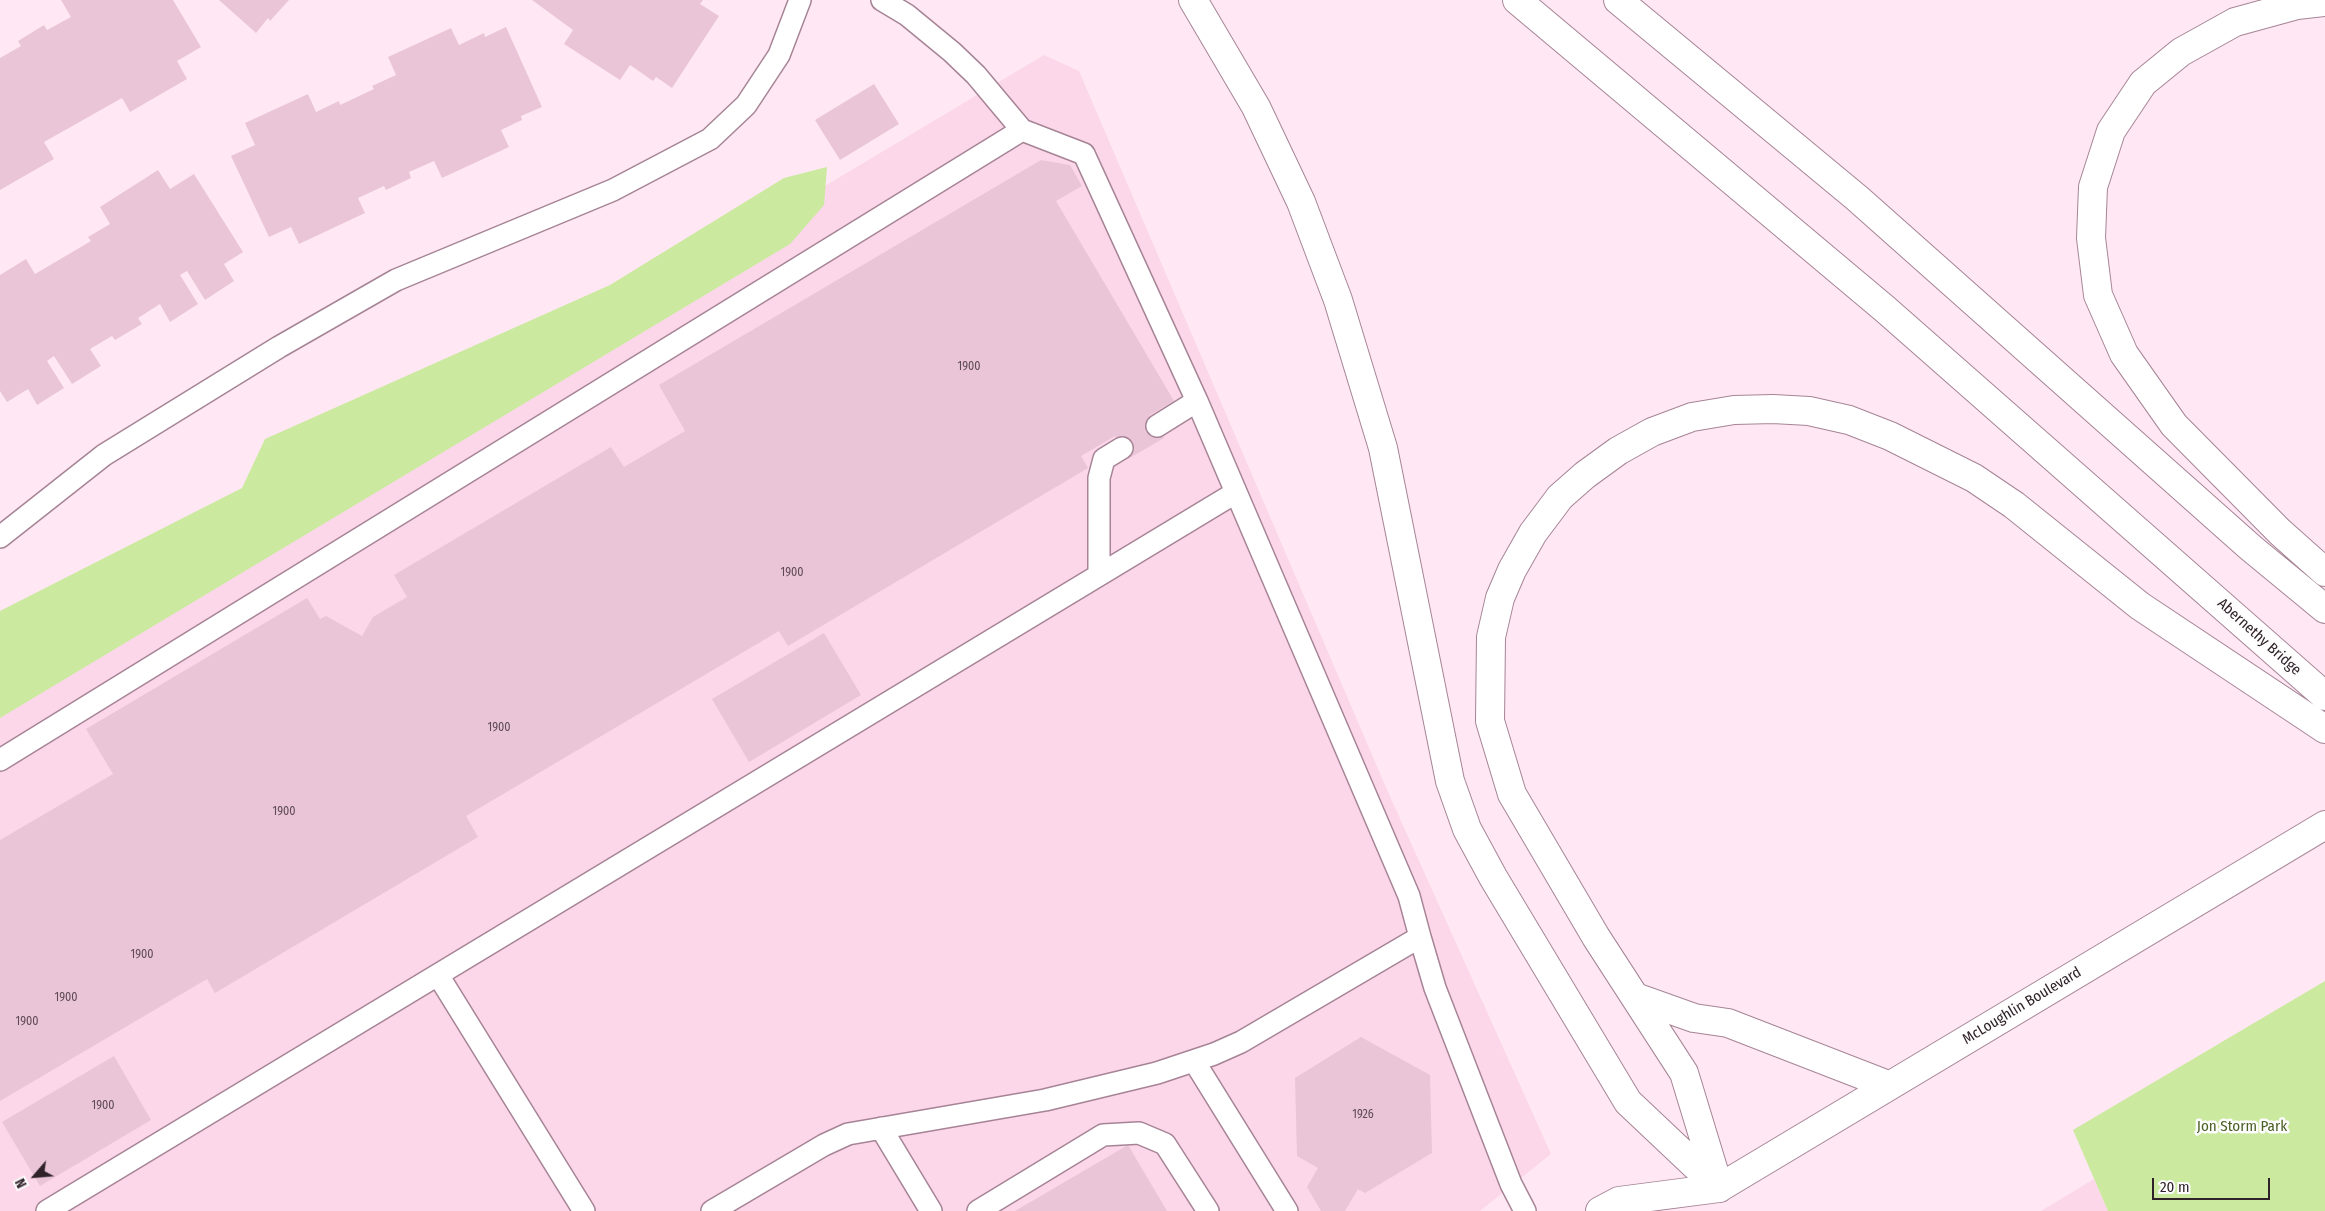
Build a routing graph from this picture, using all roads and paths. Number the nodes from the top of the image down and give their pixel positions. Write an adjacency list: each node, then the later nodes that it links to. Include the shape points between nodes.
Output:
1 (800, 0): 12 (lane, via 779,55 746,105 710,140 612,190 396,280 279,347 104,455)
2 (882, 0): 7 (lane, via 952,52)
3 (1193, 0): 26 (main road, via 1256,107 1301,202 1338,300 1383,448 1450,781 1467,829 1628,1102)
4 (1517, 0): 16 (main road, Abernethy Bridge, via 1885,309)
5 (1618, 0): 15 (main road, via 1857,198)
6 (2325, 2): 13 (main road, via 2297,5 2234,22 2181,52 2143,83 2111,132 2094,187 2091,238 2098,295 2124,354 2174,425 2280,532)
7 (1022, 130): 8 (lane, via 1084,154); 18 (lane)
8 (1197, 401): 9 (lane); 11 (lane)
9 (1157, 426)
10 (1122, 448): 14 (lane, via 1104,459 1099,478)
11 (1235, 492): 14 (lane); 20 (lane, via 1409,896)
12 (0, 538)
13 (2325, 572)
14 (1099, 575): 21 (lane)
15 (2325, 609)
16 (2325, 696)
17 (2325, 729): 22 (main road, via 2140,606 2014,505 1974,478 1890,436 1849,420 1774,409 1734,410 1692,417 1652,432 1584,475 1560,497 1533,533 1512,570 1500,598 1491,638 1490,721 1512,794)
18 (0, 760)
19 (2325, 825): 24 (main road, McLoughlin Boulevard)
20 (1420, 937): 23 (lane, via 1241,1042); 34 (lane, via 1435,988 1511,1184)
21 (438, 975): 27 (lane); 28 (lane)
22 (1635, 997): 24 (main road, via 1694,1018 1728,1023); 26 (main road, via 1684,1073)
23 (1194, 1061): 25 (lane, via 1045,1100); 33 (lane)
24 (1888, 1085): 26 (main road, McLoughlin Boulevard)
25 (881, 1128): 29 (lane, via 848,1134 824,1145); 30 (lane)
26 (1713, 1200): 35 (main road, McLoughlin Boulevard, via 1619,1201)
27 (47, 1211)
28 (584, 1211)
29 (712, 1211)
30 (931, 1211)
31 (978, 1211): 32 (lane, via 1103,1135 1138,1133 1165,1144)
32 (1208, 1211)
33 (1287, 1211)
34 (1525, 1211)
35 (1600, 1211)

